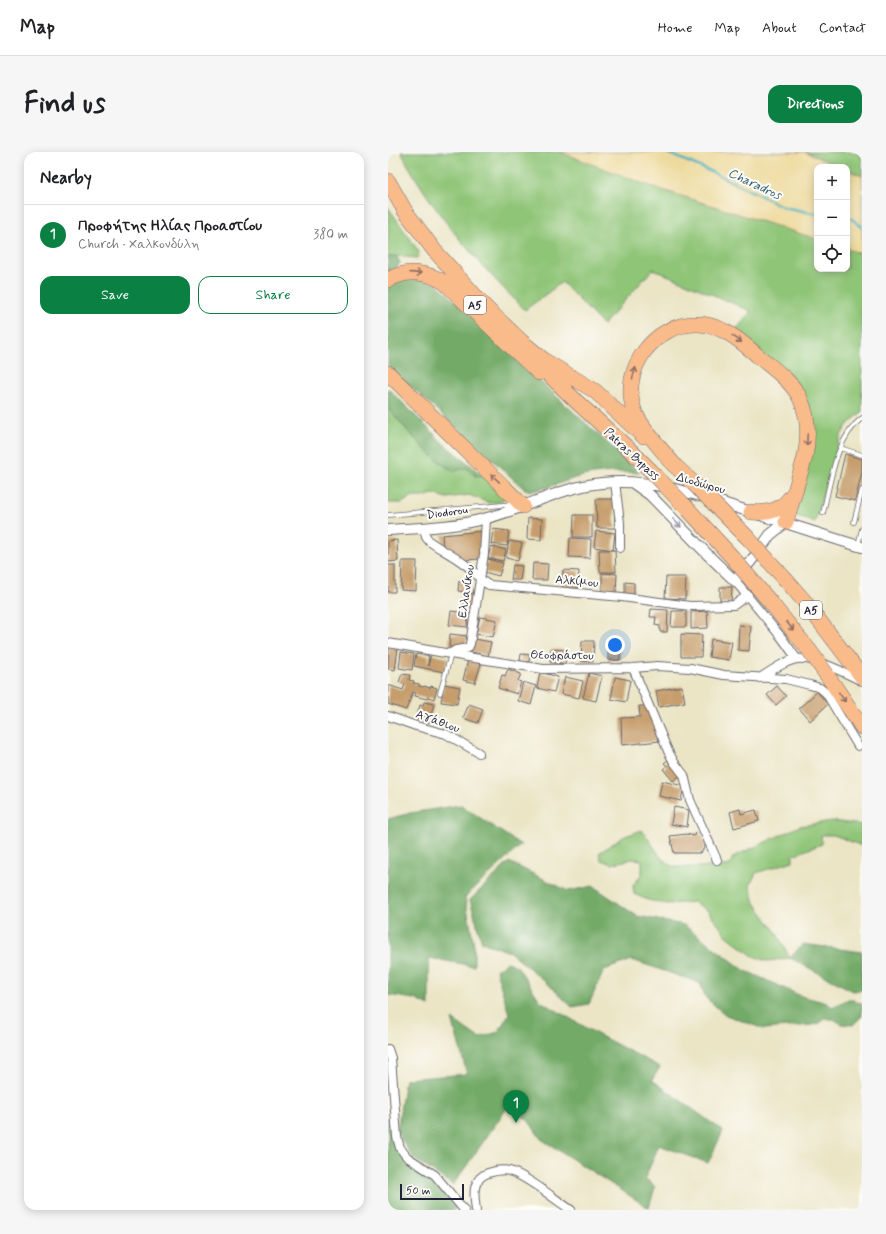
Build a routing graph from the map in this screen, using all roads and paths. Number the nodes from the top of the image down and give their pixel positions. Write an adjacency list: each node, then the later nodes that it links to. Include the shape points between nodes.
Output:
1 (388, 181): 9 (highway, Patras Bypass / Α5, via 405,211 434,250 487,309 545,361 595,391)
2 (388, 194): 5 (highway, Patras Bypass / Α5, via 415,235 446,274)
3 (388, 280): 5 (highway, one-way to 5, via 402,274 415,273 432,276 444,282 566,398)
4 (388, 373): 14 (highway, one-way to 4)
5 (578, 403): 31 (highway, Patras Bypass / Α5, one-way to 31, bridge, via 632,452 733,558 771,603)
6 (862, 418): 7 (lane, via 848,433)
7 (840, 448): 8 (lane); 16 (lane)
8 (862, 454)
9 (675, 466): 12 (highway, one-way to 12, via 634,412 631,395 632,377 642,354 660,335 678,326 708,325 726,331 736,338 781,375 797,394 806,418 808,436); 33 (highway, Patras Bypass / Α5, bridge, via 786,580)
10 (615, 482): 11 (street, Διοδώρου); 14 (street, Διοδώρου, via 576,487); 25 (street)
11 (632, 482): 15 (street, Διοδώρου, via 682,491); 27 (street, one-way to 27, via 650,495)
12 (797, 486): 15 (highway, via 787,502 776,509 762,513); 19 (highway)
13 (862, 490): 20 (lane)
14 (523, 506): 17 (lane, via 503,505); 18 (street, Διοδώρου)
15 (751, 512): 19 (street, Διοδώρου)
16 (823, 513)
17 (388, 515)
18 (486, 519): 21 (street, Diodorou); 26 (street, Ελλανίκου)
19 (786, 522): 24 (street, Διοδώρου); 27 (street, via 770,535)
20 (854, 522)
21 (424, 528): 23 (street, Diodorou); 26 (street, via 429,541 461,561)
22 (862, 529): 24 (lane)
23 (388, 530)
24 (860, 546)
25 (620, 548)
26 (480, 580): 28 (street, Αλκίμου, via 492,585 628,597 690,606 734,605); 30 (street, Ελλανίκου, via 470,644 468,648 453,651)
27 (735, 581): 28 (street)
28 (748, 595): 31 (street, via 782,638)
29 (388, 643): 30 (street, Θεοφράστου)
30 (451, 654): 32 (street, Θεοφράστου, via 543,668); 35 (lane)
31 (803, 654): 33 (street, via 815,662); 34 (street); 37 (highway, Patras Bypass / Α5, one-way to 37, bridge, via 827,675)
32 (633, 668): 34 (street, Θεοφράστου, via 668,666); 40 (street, via 668,751 684,775 690,800)
33 (861, 677)
34 (760, 678): 38 (street, Θεοφράστου, via 786,679 820,688 826,693)
35 (440, 693)
36 (388, 716): 39 (street, Αγάθιου, via 446,734)
37 (862, 727)
38 (858, 746)
39 (479, 752)
40 (717, 860)
41 (388, 1049): 42 (street, via 391,1058 398,1143 407,1157 435,1175)
42 (464, 1210)
43 (476, 1210): 44 (street, via 474,1187 479,1179 485,1174 503,1170 521,1175)
44 (571, 1210)

